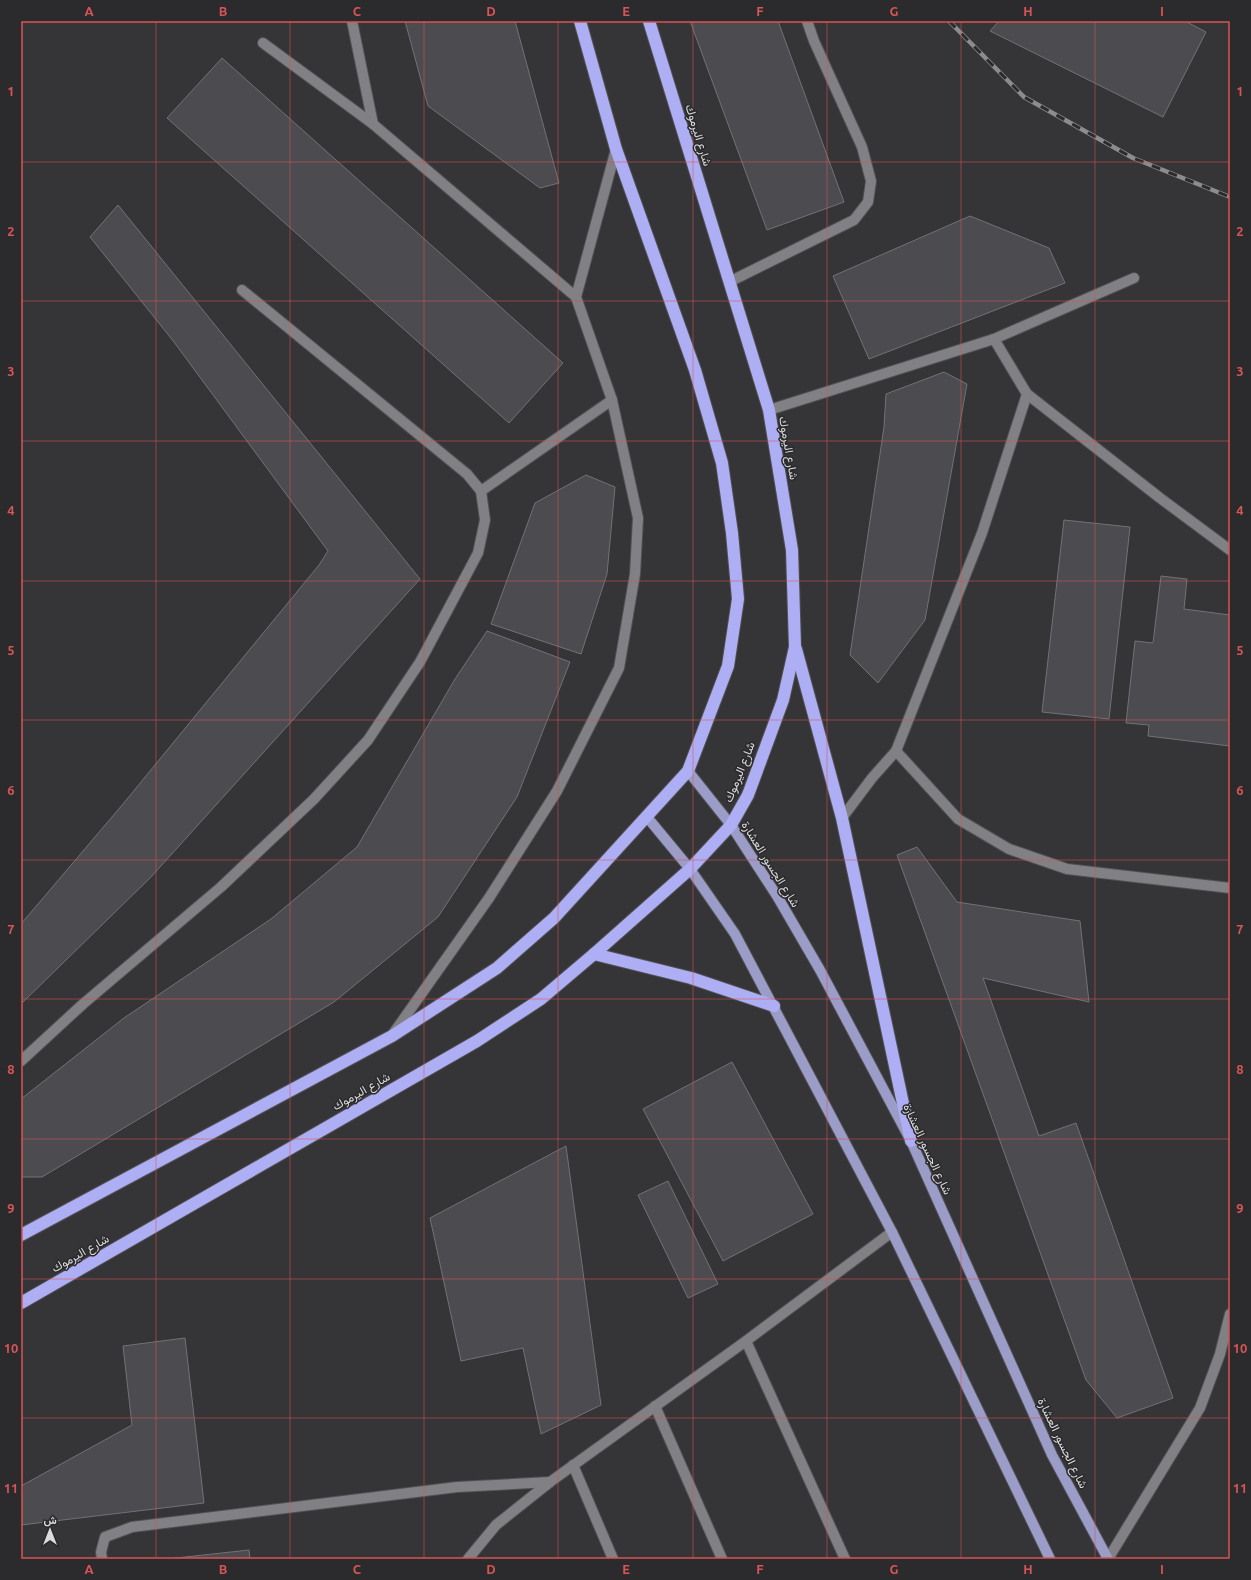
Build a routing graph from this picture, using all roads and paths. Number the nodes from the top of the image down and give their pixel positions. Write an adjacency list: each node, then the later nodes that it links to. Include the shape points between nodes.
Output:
1 (352, 21): 6 (lane)
2 (580, 21): 7 (highway)
3 (649, 21): 9 (highway, شارع اليرموك)
4 (807, 21): 9 (lane, via 862,147 871,180 868,202 854,220)
5 (263, 43): 6 (lane)
6 (373, 124): 11 (lane)
7 (616, 149): 11 (lane); 20 (highway, via 695,370 722,463 732,533 738,598 728,666)
8 (1134, 278): 12 (lane)
9 (729, 282): 15 (highway, شارع اليرموك)
10 (242, 290): 16 (lane, via 467,474)
11 (576, 297): 14 (lane)
12 (994, 339): 13 (lane); 15 (lane)
13 (1027, 394): 17 (lane); 19 (lane, via 982,533)
14 (612, 400): 16 (lane); 28 (lane, via 638,518 635,574 619,668 557,791 489,898)
15 (769, 410): 18 (highway, شارع اليرموك, via 792,550)
16 (481, 491): 29 (lane, via 485,520 478,553 420,662 368,740 314,799 221,887 83,1004)
17 (1230, 550)
18 (795, 647): 22 (highway); 23 (highway, شارع اليرموك, via 783,700 748,794)
19 (896, 751): 22 (lane); 25 (lane, via 958,819 1009,849 1067,869)
20 (688, 771): 21 (highway); 23 (main road, شارع الجسور العشارة)
21 (647, 817): 24 (main road); 28 (highway, via 554,918 497,968)
22 (842, 818): 30 (highway)
23 (731, 825): 24 (highway, شارع اليرموك); 30 (main road, شارع الجسور العشارة, via 777,896 820,970)
24 (690, 869): 26 (highway, شارع اليرموك); 27 (main road, via 735,934)
25 (1230, 888)
26 (594, 954): 27 (highway, via 691,978); 33 (highway, شارع اليرموك, via 541,999 476,1040)
27 (774, 1006): 31 (main road)
28 (392, 1036): 32 (highway)
29 (21, 1061)
30 (911, 1140): 45 (main road, شارع الجسور العشارة, via 1052,1455)
31 (892, 1232): 35 (lane); 44 (main road)
32 (21, 1235)
33 (21, 1303)
34 (1230, 1314): 45 (lane, via 1220,1354 1200,1408)
35 (746, 1341): 36 (lane); 43 (lane)
36 (654, 1406): 37 (lane); 42 (lane)
37 (573, 1465): 38 (lane); 41 (lane)
38 (550, 1482): 39 (lane, via 457,1487 132,1527 106,1537 101,1552); 40 (lane, via 496,1525)
39 (102, 1559)
40 (468, 1559)
41 (614, 1559)
42 (722, 1559)
43 (846, 1559)
44 (1050, 1559)
45 (1108, 1559)

